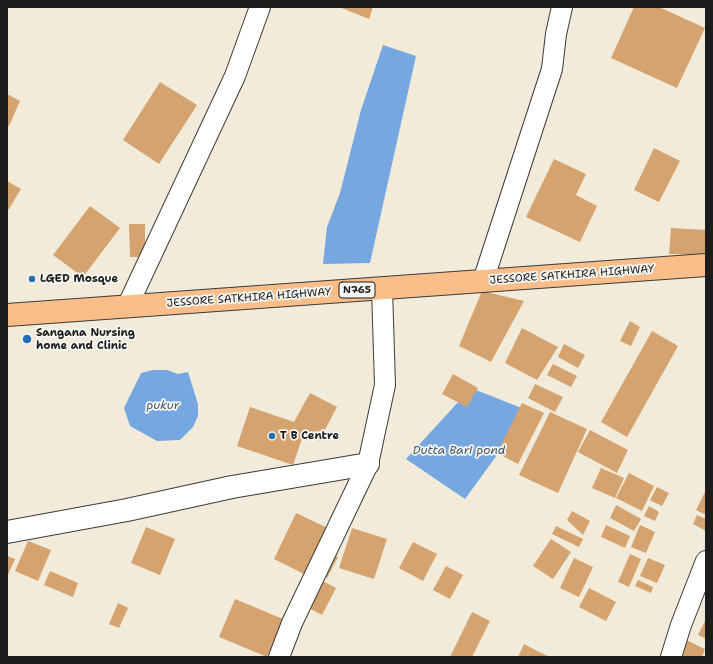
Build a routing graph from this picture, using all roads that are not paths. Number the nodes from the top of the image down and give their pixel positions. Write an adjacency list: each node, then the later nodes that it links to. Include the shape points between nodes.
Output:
1 (260, 7): 6 (street, via 235,76)
2 (562, 7): 4 (street, via 552,69)
3 (706, 265): 4 (highway, JESSORE SATKHIRA HIGHWAY / N765)
4 (483, 281): 5 (highway, JESSORE SATKHIRA HIGHWAY / N765)
5 (382, 288): 6 (highway, JESSORE SATKHIRA HIGHWAY / N765); 8 (street, via 385,385)
6 (127, 307): 7 (highway, JESSORE SATKHIRA HIGHWAY / N765)
7 (7, 315)
8 (368, 464): 9 (street, via 232,487); 11 (street, via 292,623)
9 (7, 532)
10 (706, 561): 12 (street)
11 (279, 657)
12 (671, 657)

